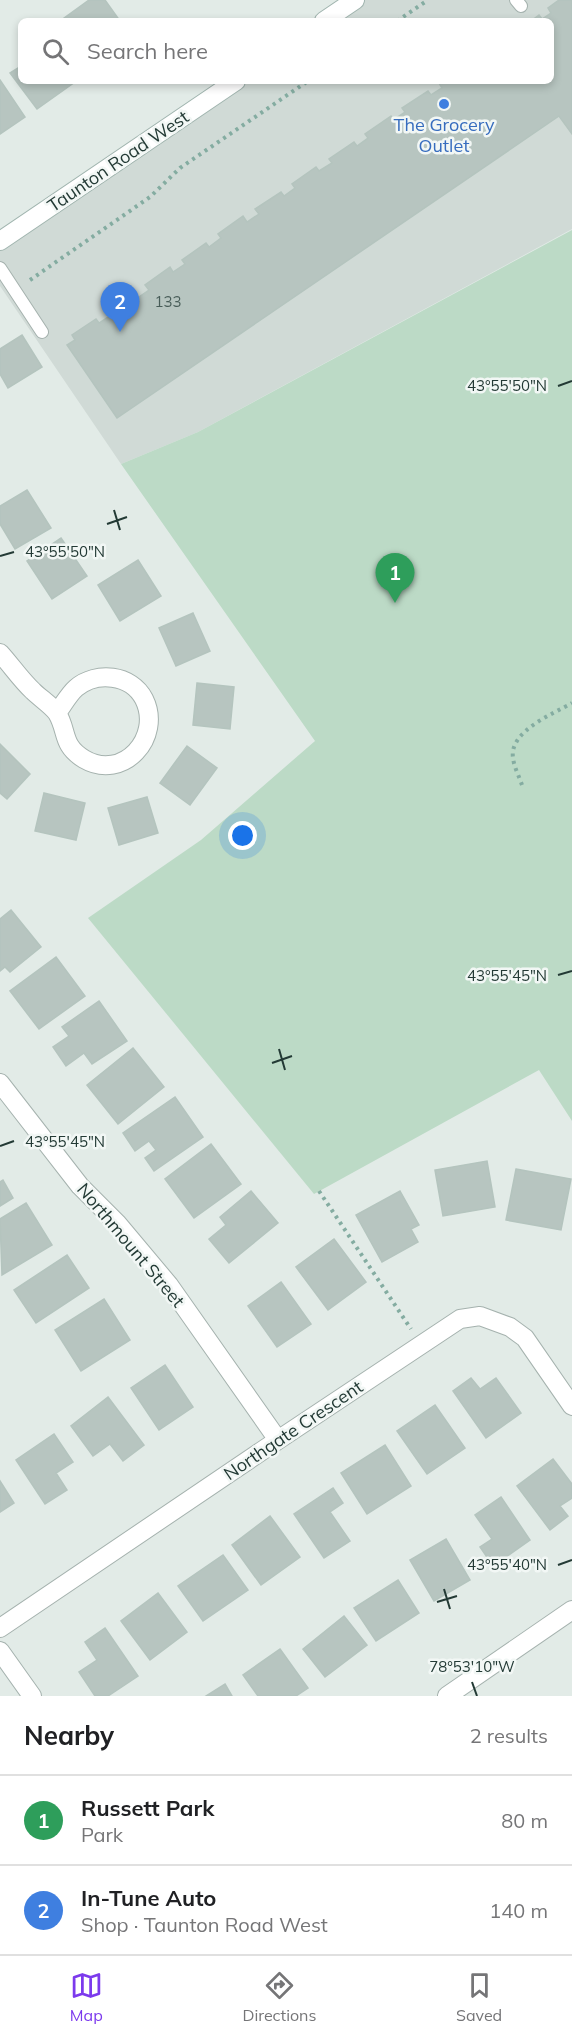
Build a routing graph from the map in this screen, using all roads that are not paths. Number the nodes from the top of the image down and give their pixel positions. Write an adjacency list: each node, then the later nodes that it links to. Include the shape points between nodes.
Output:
1 (355, 0): 2 (street)
2 (328, 18)
3 (232, 84): 4 (street, Taunton Road West)
4 (0, 241)
5 (0, 268): 6 (lane)
6 (42, 332)
7 (0, 653): 8 (street)
8 (57, 713): 8 (street, via 75,753 100,764 114,764 138,751 150,725 149,710 142,696 118,678 88,680 75,688)
9 (0, 1083): 11 (street, Northmount Street, via 81,1185 169,1285)
10 (572, 1406): 11 (street, Northgate Crescent, via 525,1338 510,1327 480,1316 460,1319)
11 (278, 1440): 13 (street, Northgate Crescent)
12 (572, 1610): 16 (street)
13 (0, 1628)
14 (0, 1651): 15 (street)
15 (32, 1696)
16 (447, 1696)

